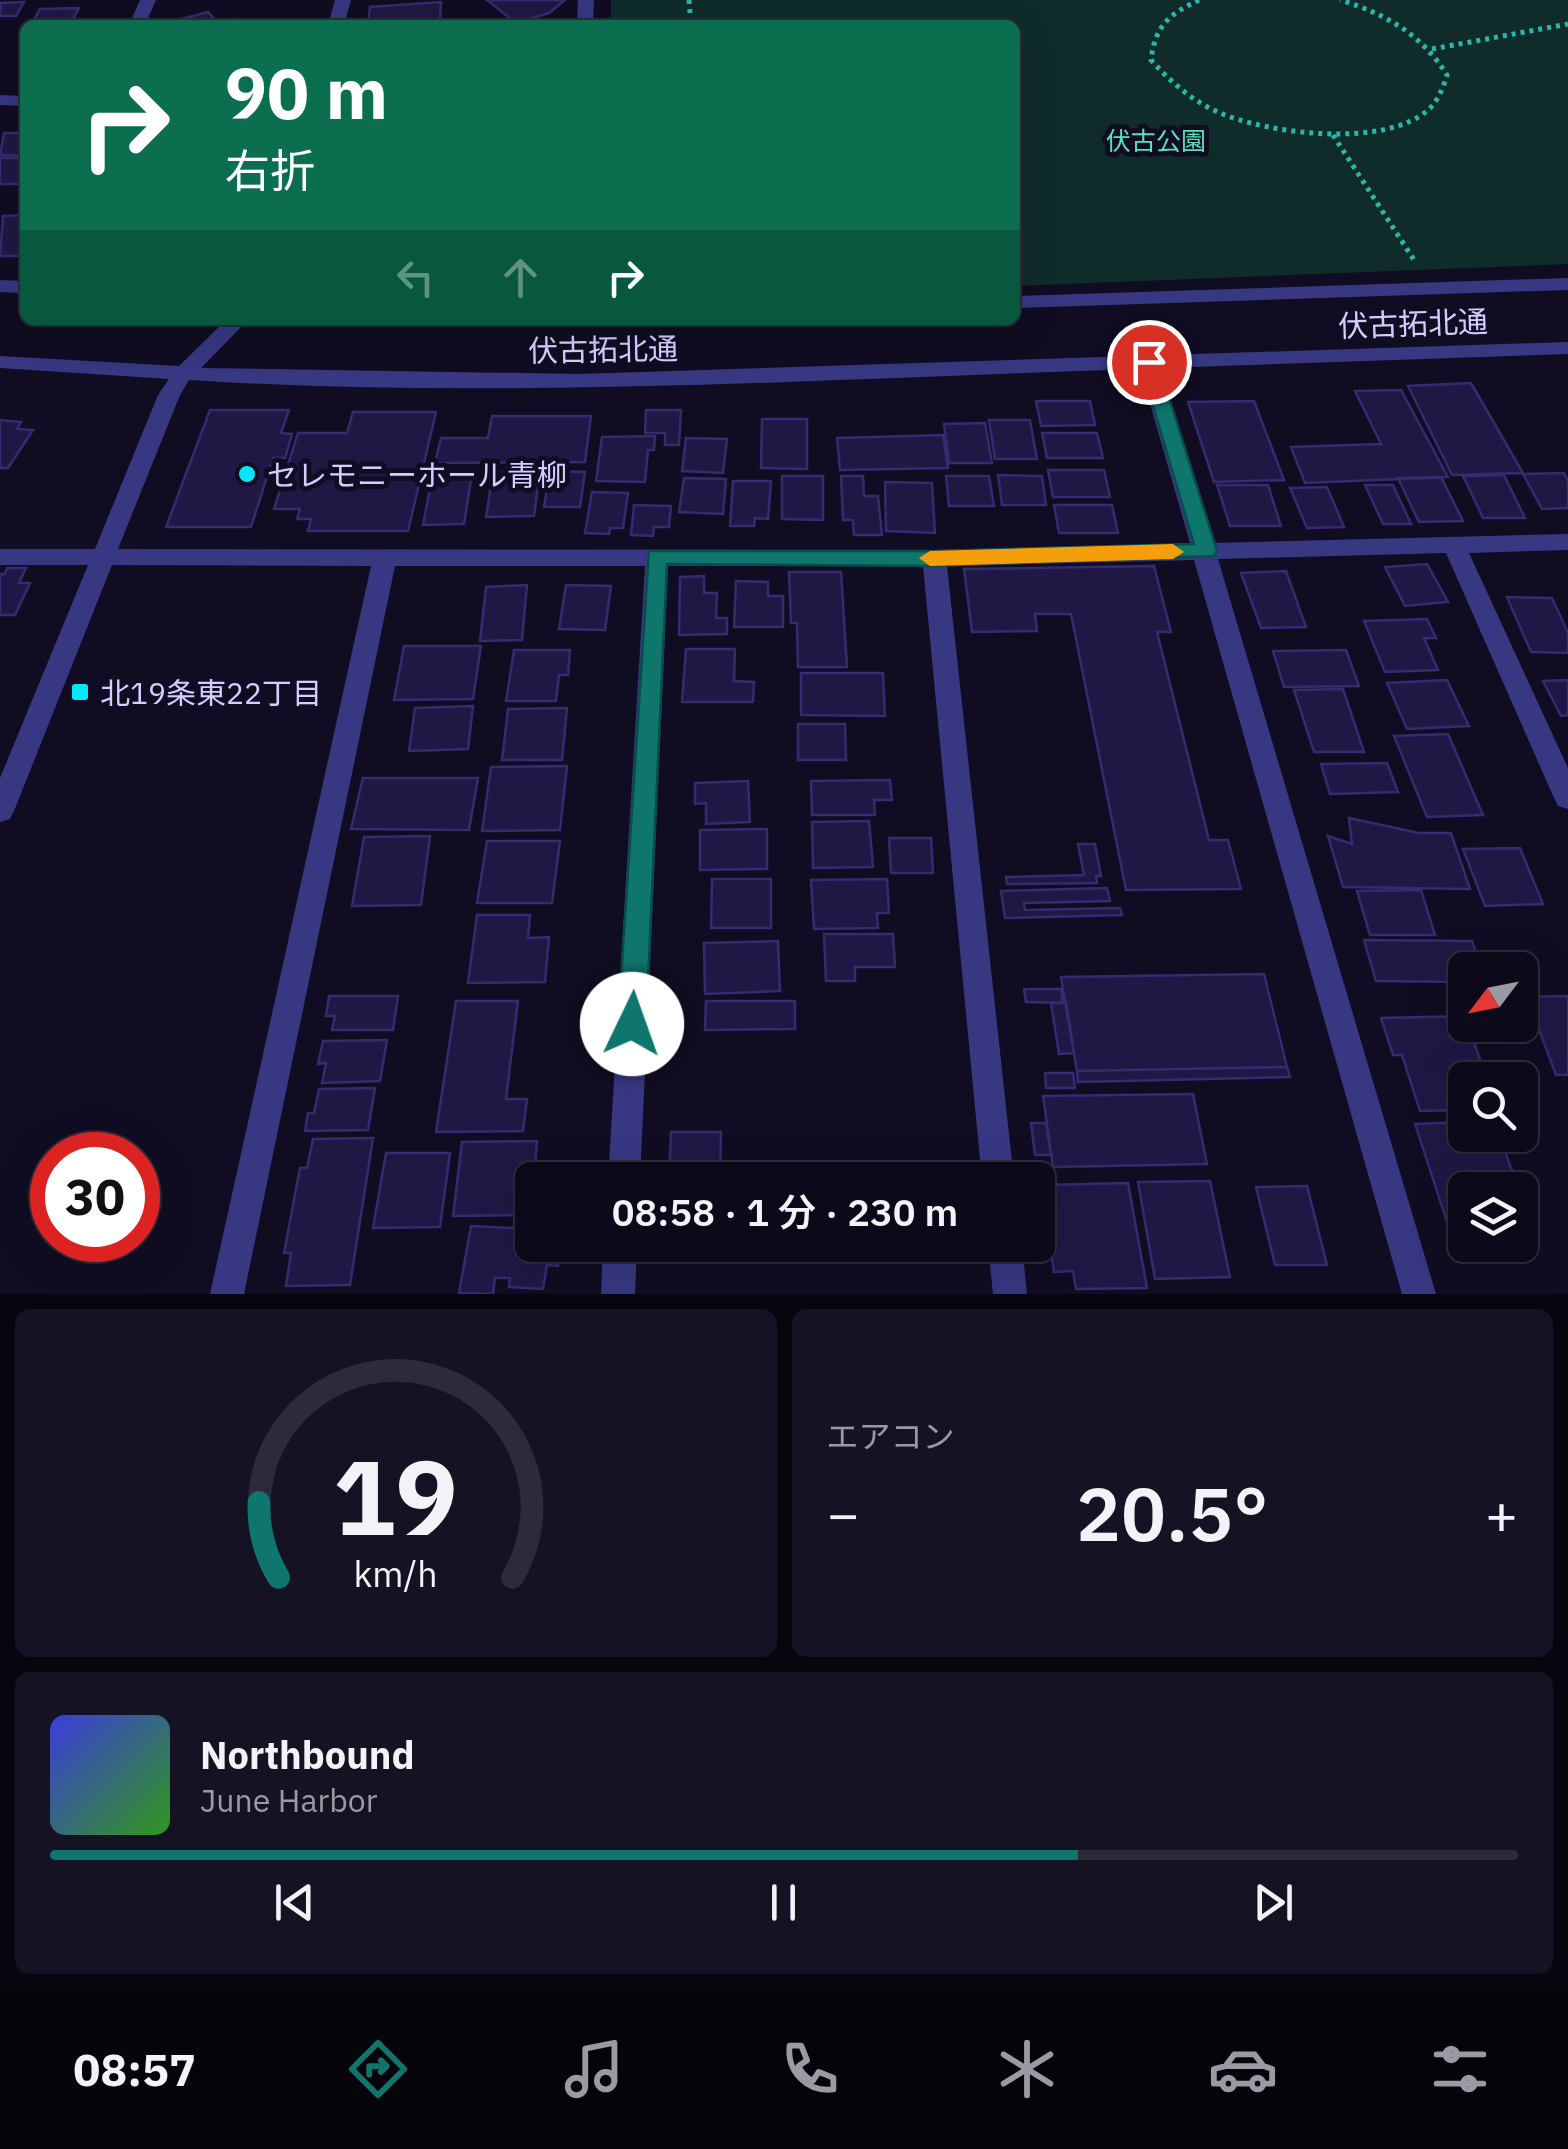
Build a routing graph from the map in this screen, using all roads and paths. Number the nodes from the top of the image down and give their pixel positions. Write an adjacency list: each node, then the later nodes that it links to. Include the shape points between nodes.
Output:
1 (1199, 0): 5 (path, via 1170,14 1153,34 1150,60 1174,87 1220,114)
2 (1340, 0): 4 (path, via 1403,24)
3 (1568, 24): 4 (path)
4 (1432, 49): 5 (path, via 1447,75 1440,97 1424,114)
5 (1334, 136): 6 (path)
6 (1421, 270)
7 (1568, 284): 8 (street, 伏古拓北通)
8 (1020, 302)
9 (233, 325): 13 (street)
10 (1568, 348): 12 (street, 伏古拓北通)
11 (0, 362): 13 (street, 伏古拓北通)
12 (1149, 362): 13 (street, 伏古拓北通, via 579,381); 16 (street)
13 (183, 374): 21 (street)
14 (1568, 542): 15 (street)
15 (1454, 545): 16 (street); 22 (street)
16 (1206, 551): 20 (street); 31 (street)
17 (657, 556): 19 (street); 20 (street); 24 (street)
18 (0, 557): 21 (street)
19 (385, 558): 21 (street); 28 (street)
20 (934, 558): 25 (street)
21 (104, 559): 23 (street)
22 (1568, 798)
23 (0, 811)
24 (625, 1162)
25 (996, 1162)
26 (619, 1262): 29 (street)
27 (1007, 1262): 30 (street)
28 (226, 1294)
29 (618, 1294)
30 (1010, 1294)
31 (1419, 1294)

